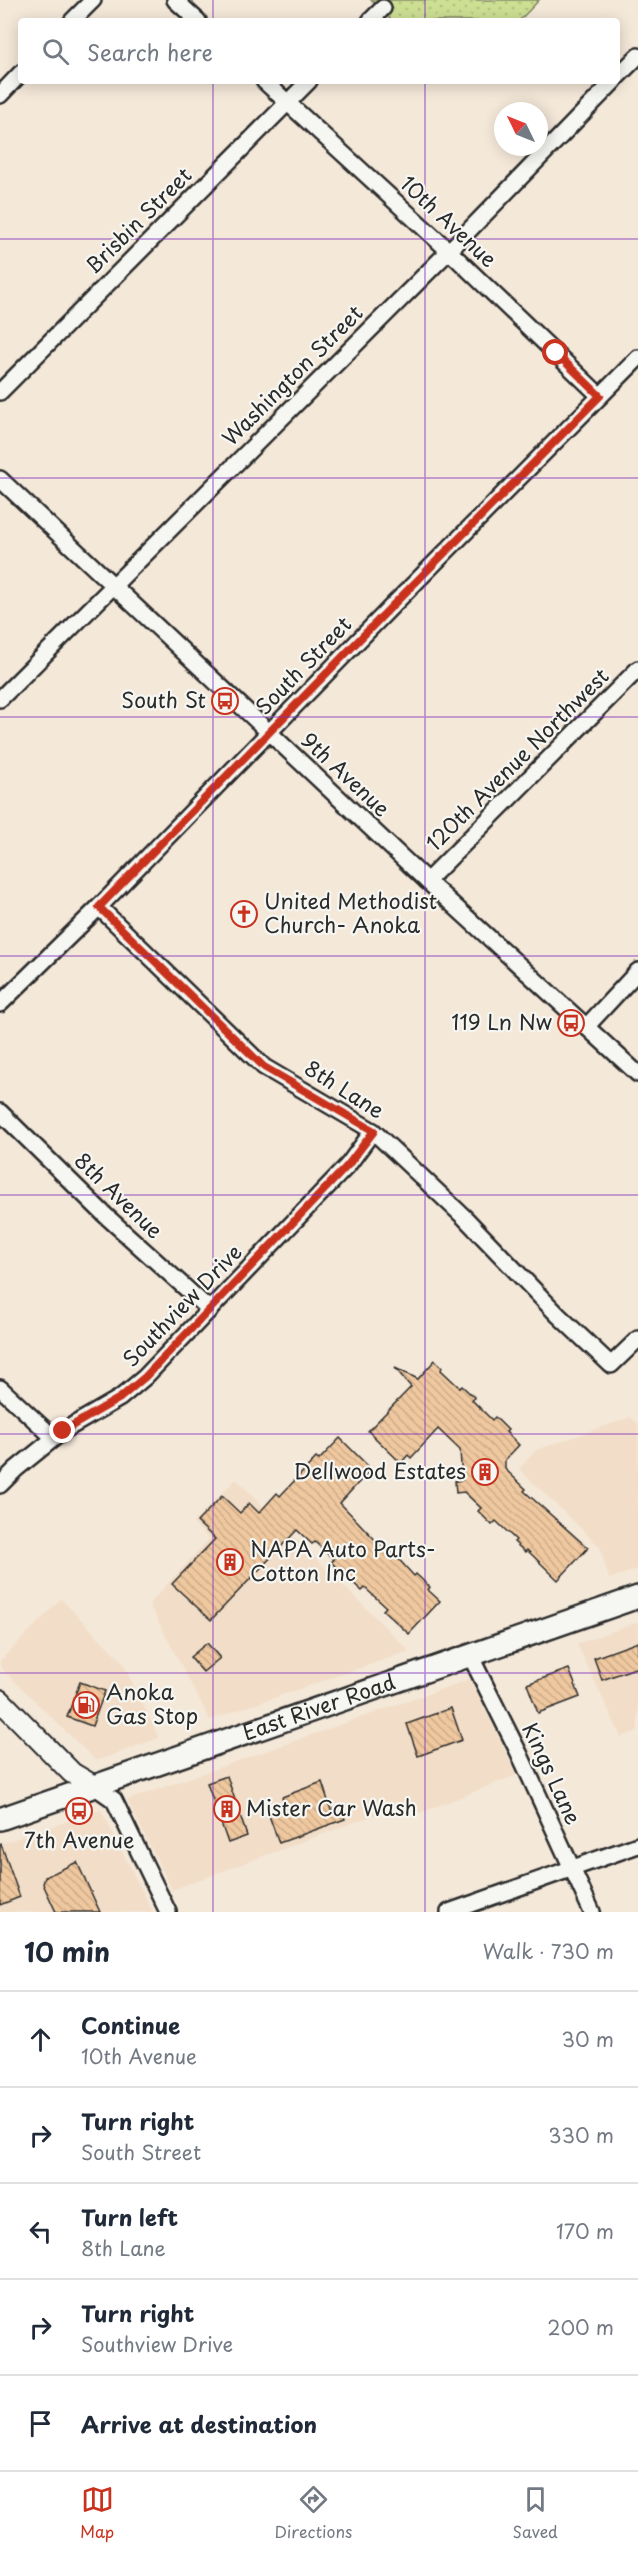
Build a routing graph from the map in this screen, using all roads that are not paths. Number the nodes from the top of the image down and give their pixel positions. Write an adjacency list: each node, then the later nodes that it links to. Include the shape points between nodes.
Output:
1 (93, 0): 4 (street)
2 (175, 0): 5 (street)
3 (383, 8): 6 (street)
4 (75, 18)
5 (195, 18)
6 (373, 18)
7 (638, 56): 8 (street)
8 (620, 74)
9 (18, 76): 13 (street)
10 (267, 84): 14 (street, 10th Avenue)
11 (306, 84): 14 (street, Brisbin Street)
12 (611, 84): 15 (street, Washington Street)
13 (0, 94)
14 (288, 103): 15 (street, 10th Avenue); 17 (street, Brisbin Street)
15 (449, 251): 18 (street, 10th Avenue); 20 (street, Washington Street)
16 (638, 358): 18 (street, South Street)
17 (0, 392)
18 (600, 396): 23 (street, South Street)
19 (0, 479): 20 (street, 9th Avenue)
20 (114, 584): 22 (street, Washington Street); 23 (street, 9th Avenue)
21 (638, 669): 24 (street, 120th Avenue Northwest)
22 (0, 699)
23 (269, 732): 24 (street, 9th Avenue); 25 (street, South Street)
24 (427, 880): 28 (street, 9th Avenue)
25 (99, 907): 27 (street, South Street); 31 (street, 8th Lane, via 264,1067)
26 (638, 971): 28 (street)
27 (0, 1004)
28 (586, 1027): 29 (street, 9th Avenue)
29 (638, 1074)
30 (0, 1112): 32 (street, 8th Avenue)
31 (374, 1131): 32 (street, Southview Drive, via 348,1165); 33 (street, 8th Lane, via 611,1365)
32 (210, 1310): 35 (street, Southview Drive, via 170,1354 120,1398)
33 (638, 1339)
34 (0, 1388): 35 (street)
35 (54, 1438): 36 (street, Southview Drive)
36 (0, 1485)
37 (638, 1597): 38 (main road, East River Road)
38 (470, 1655): 40 (main road, East River Road); 43 (street, Kings Lane)
39 (0, 1700): 40 (street, via 72,1773)
40 (94, 1786): 41 (main road, East River Road); 44 (street, via 114,1800)
41 (0, 1819)
42 (638, 1845): 43 (street)
43 (572, 1868): 45 (street); 46 (street, Kings Lane)
44 (168, 1912)
45 (449, 1912)
46 (592, 1912)

